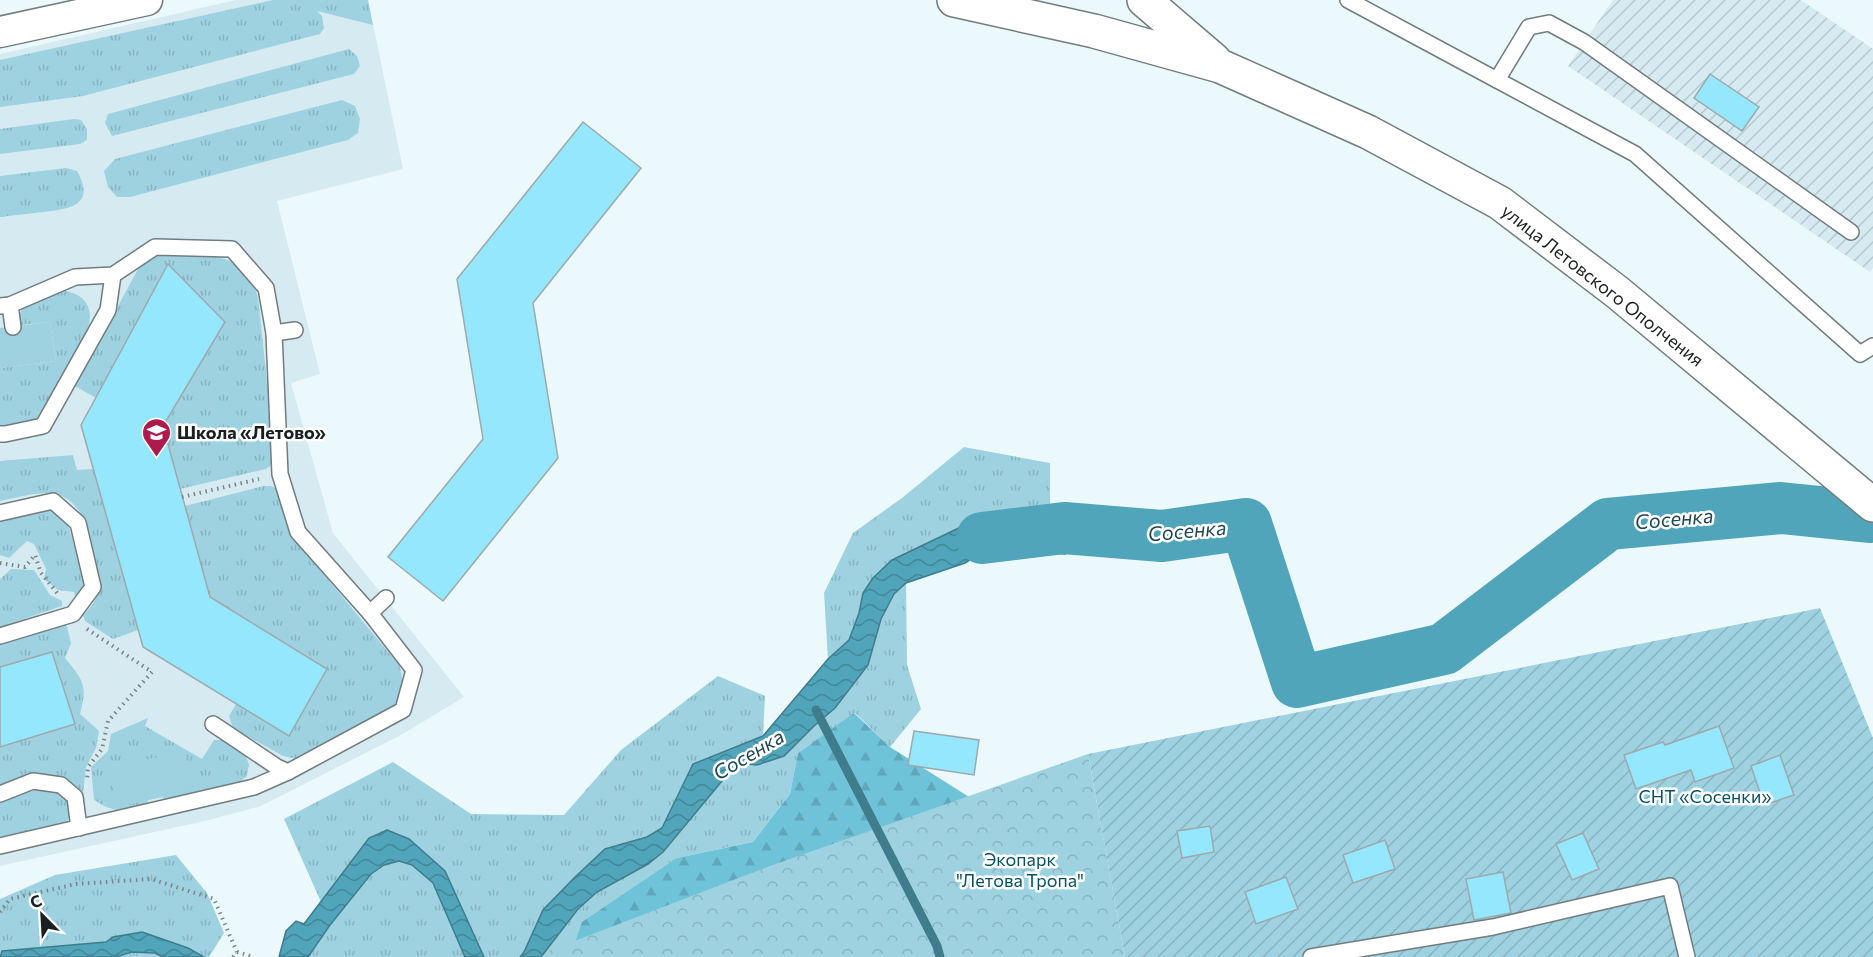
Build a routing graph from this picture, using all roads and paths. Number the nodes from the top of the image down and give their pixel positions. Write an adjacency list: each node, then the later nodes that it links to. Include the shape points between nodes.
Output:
1 (147, 0): 5 (street)
2 (1144, 0): 6 (main road)
3 (1348, 0): 7 (lane)
4 (959, 1): 6 (main road, улица Летовского Ополчения, via 1094,31)
5 (0, 32)
6 (1220, 66): 18 (main road, улица Летовского Ополчения, via 1368,132 1500,203 1617,292)
7 (1497, 80): 8 (lane, via 1529,27 1549,23 1584,42); 14 (lane, via 1635,154 1860,354)
8 (1851, 232)
9 (113, 275): 10 (lane, via 75,277); 13 (lane, via 155,248 232,249 266,288); 15 (lane, via 108,310 43,426)
10 (5, 305): 11 (lane)
11 (14, 327)
12 (295, 330): 13 (lane)
13 (274, 333): 16 (lane)
14 (1873, 346)
15 (0, 434)
16 (280, 474): 17 (path); 21 (lane, via 298,532)
17 (182, 497)
18 (1873, 505)
19 (0, 513): 22 (lane, via 53,501 78,523 93,587 73,614)
20 (387, 598): 21 (lane)
21 (370, 613): 26 (lane, via 414,670 403,710)
22 (0, 636)
23 (108, 721): 25 (path)
24 (213, 724): 26 (lane)
25 (102, 749)
26 (288, 772): 28 (lane, via 254,787 156,804)
27 (0, 794): 28 (lane, via 33,781 61,785 75,797)
28 (79, 828): 29 (lane)
29 (0, 846)
30 (0, 912): 31 (path, via 10,899 76,884 151,879 214,899)
31 (237, 952): 32 (path); 33 (path)
32 (233, 957)
33 (254, 957)
34 (1311, 957): 35 (lane, via 1493,927 1670,886)
35 (1687, 957)

